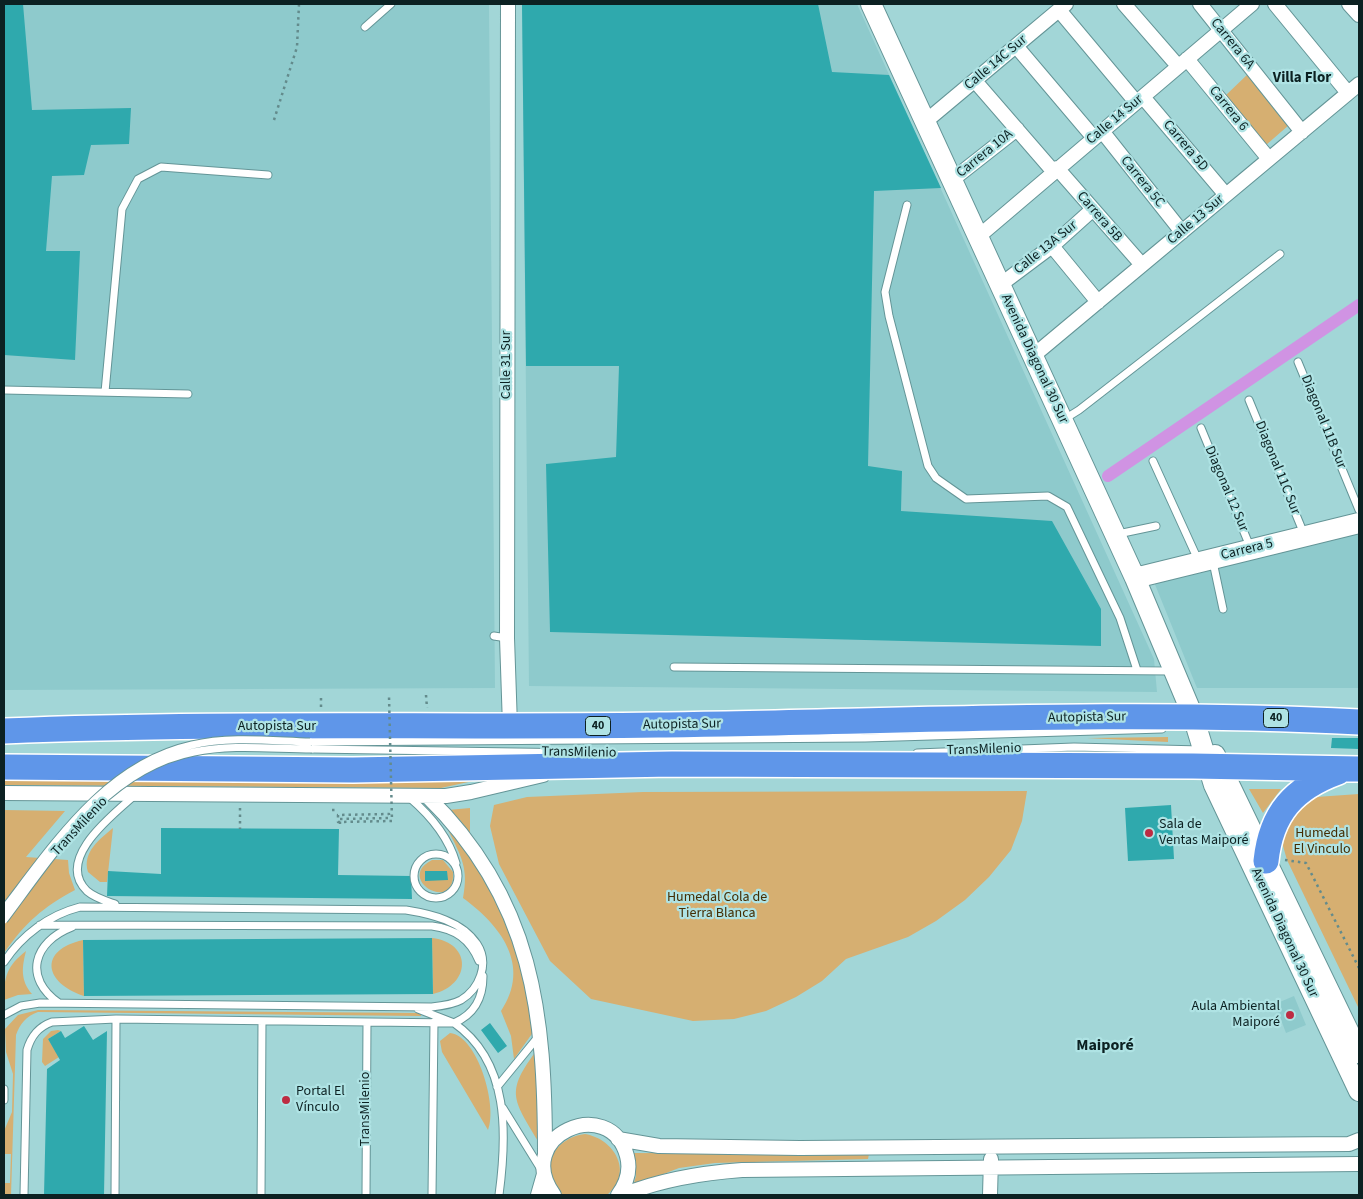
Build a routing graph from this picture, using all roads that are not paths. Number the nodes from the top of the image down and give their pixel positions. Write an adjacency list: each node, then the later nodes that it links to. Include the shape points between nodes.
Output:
1 (391, 4): 11 (lane)
2 (508, 4): 58 (street, Calle 31 Sur, via 500,637)
3 (871, 4): 18 (street, Avenida Diagonal 30 Sur)
4 (1124, 4): 14 (street, Carrera 6)
5 (1200, 4): 12 (street, Carrera 6A)
6 (1252, 4): 12 (street, Calle 14 Sur)
7 (1275, 4): 16 (street)
8 (1350, 4): 10 (street)
9 (1063, 7): 13 (street, Calle 14C Sur); 17 (street, Carrera 5D)
10 (1359, 15)
11 (365, 27)
12 (1221, 30): 14 (street, Calle 14 Sur); 20 (street, Carrera 6A)
13 (1016, 46): 15 (street, Calle 14C Sur); 21 (street, Carrera 5C)
14 (1182, 63): 17 (street, Calle 14 Sur); 22 (street, Carrera 6)
15 (975, 81): 18 (street, Calle 14C Sur); 19 (street, Carrera 5B)
16 (1354, 88): 20 (street, Calle 13 Sur)
17 (1140, 99): 21 (street, Calle 14 Sur); 26 (street, Carrera 5D)
18 (925, 122): 25 (street, Avenida Diagonal 30 Sur)
19 (1017, 129): 23 (street, Carrera 5B); 25 (street, Carrera 10A)
20 (1302, 132): 22 (street, Calle 13 Sur)
21 (1098, 134): 23 (street, Calle 14 Sur); 29 (street, Carrera 5C)
22 (1269, 159): 26 (street, Calle 13 Sur)
23 (1055, 170): 28 (street, Carrera 5B); 30 (street, Calle 14 Sur)
24 (268, 175): 39 (lane, via 161,167 138,179 122,209)
25 (952, 180): 30 (street, Avenida Diagonal 30 Sur)
26 (1226, 195): 29 (street, Calle 13 Sur)
27 (907, 205): 55 (lane, via 885,292 928,466 936,478 966,500 1048,496 1067,507 1120,618)
28 (1092, 210): 31 (street, Calle 13A Sur); 33 (street, Carrera 5B)
29 (1182, 232): 33 (street, Calle 13 Sur)
30 (978, 237): 34 (street, Avenida Diagonal 30 Sur)
31 (1052, 246): 34 (street, Calle 13A Sur); 35 (street)
32 (1280, 254): 42 (lane)
33 (1142, 265): 35 (street, Calle 13 Sur)
34 (1000, 285): 36 (street, Avenida Diagonal 30 Sur)
35 (1098, 302): 36 (street, Calle 13 Sur)
36 (1033, 356): 42 (street, Avenida Diagonal 30 Sur)
37 (1298, 362): 45 (lane, Diagonal 11B Sur)
38 (4, 390): 39 (lane)
39 (105, 392): 40 (lane)
40 (188, 394)
41 (1249, 400): 49 (lane, Diagonal 11C Sur)
42 (1062, 420): 48 (street, Avenida Diagonal 30 Sur)
43 (1201, 428): 50 (lane, Diagonal 12 Sur)
44 (1153, 461): 51 (lane)
45 (1359, 510)
46 (1359, 524): 49 (street, Carrera 5)
47 (1156, 526): 48 (lane)
48 (1115, 535): 52 (street, Avenida Diagonal 30 Sur)
49 (1305, 537): 50 (street, Carrera 5)
50 (1251, 549): 51 (street, Carrera 5)
51 (1205, 560): 52 (street, Carrera 5); 53 (lane)
52 (1135, 578): 56 (street, Avenida Diagonal 30 Sur)
53 (1223, 609)
54 (674, 667): 55 (lane)
55 (1137, 670): 56 (lane)
56 (1174, 671): 59 (street, Avenida Diagonal 30 Sur)
57 (1359, 722): 59 (highway, Autopista Sur / 40)
58 (510, 726): 59 (highway, Autopista Sur / 40); 60 (highway, Autopista Sur / 40)
59 (1193, 726): 61 (lane, TransMilenio, via 866,738); 63 (street, Avenida Diagonal 30 Sur)
60 (4, 731)
61 (311, 746): 64 (lane, TransMilenio); 74 (lane, TransMilenio, bridge, via 231,740 193,744 168,752 128,772 63,832); 75 (lane, TransMilenio, bridge, via 209,750 179,756 151,768 95,808 65,840)
62 (908, 753): 63 (lane, TransMilenio, via 1074,747)
63 (1214, 757): 64 (highway, via 672,764); 66 (highway); 71 (street, Avenida Diagonal 30 Sur); 92 (street, Avenida Diagonal 30 Sur, via 1218,793)
64 (584, 760): 65 (highway, via 353,770); 70 (street, via 472,792)
65 (4, 767)
66 (1354, 769): 71 (highway, via 1318,779 1291,799 1273,828)
67 (4, 793): 68 (street)
68 (136, 794): 69 (street); 73 (lane, TransMilenio, via 89,840 78,863 80,878 88,891)
69 (408, 796): 70 (street); 72 (lane, via 430,816 445,836)
70 (427, 796): 88 (street, via 461,832 490,875 510,916 529,968)
71 (1266, 861): 89 (street, Avenida Diagonal 30 Sur)
72 (458, 869): 72 (lane, via 455,889 444,897 426,896 416,886 414,871 429,854 449,857)
73 (120, 906): 76 (lane, TransMilenio, via 80,906); 79 (lane, TransMilenio, via 406,910 425,913 452,924 477,944)
74 (4, 909)
75 (4, 920)
76 (40, 925): 77 (lane); 78 (lane, TransMilenio, via 18,944)
77 (76, 925): 79 (lane, via 432,926 447,928 466,940); 80 (lane, via 53,936 36,965 38,980 44,990)
78 (4, 962)
79 (483, 970): 81 (lane, via 475,987 459,1001); 87 (lane, TransMilenio, via 483,987 478,1002 468,1016)
80 (60, 1004): 81 (lane); 82 (lane, via 22,1006)
81 (412, 1007): 87 (lane)
82 (4, 1015)
83 (116, 1019): 84 (lane); 102 (lane, via 52,1022 43,1025 30,1039 27,1050); 103 (lane)
84 (262, 1021): 85 (lane); 104 (lane)
85 (367, 1022): 86 (lane); 105 (lane, TransMilenio)
86 (434, 1022): 87 (lane); 106 (lane)
87 (454, 1023): 90 (lane, via 477,1044 494,1072)
88 (540, 1035): 90 (lane); 98 (street)
89 (1359, 1053)
90 (497, 1087): 94 (lane)
91 (4, 1089): 93 (lane)
92 (1359, 1091)
93 (4, 1100)
94 (502, 1108): 101 (lane); 107 (lane, via 504,1145)
95 (618, 1139): 97 (street, via 659,1146); 98 (street, via 606,1129 581,1124 558,1134); 110 (street, via 625,1150 628,1176)
96 (1359, 1140): 97 (street, via 1349,1144)
97 (992, 1148): 100 (street)
98 (545, 1155): 101 (street)
99 (1359, 1164): 100 (street)
100 (991, 1167): 111 (street, via 713,1172 674,1179); 112 (street)
101 (544, 1174): 108 (street); 109 (street)
102 (24, 1195)
103 (115, 1195)
104 (261, 1195)
105 (366, 1195)
106 (432, 1195)
107 (499, 1195)
108 (538, 1195)
109 (554, 1195)
110 (618, 1195)
111 (623, 1195)
112 (990, 1195)

